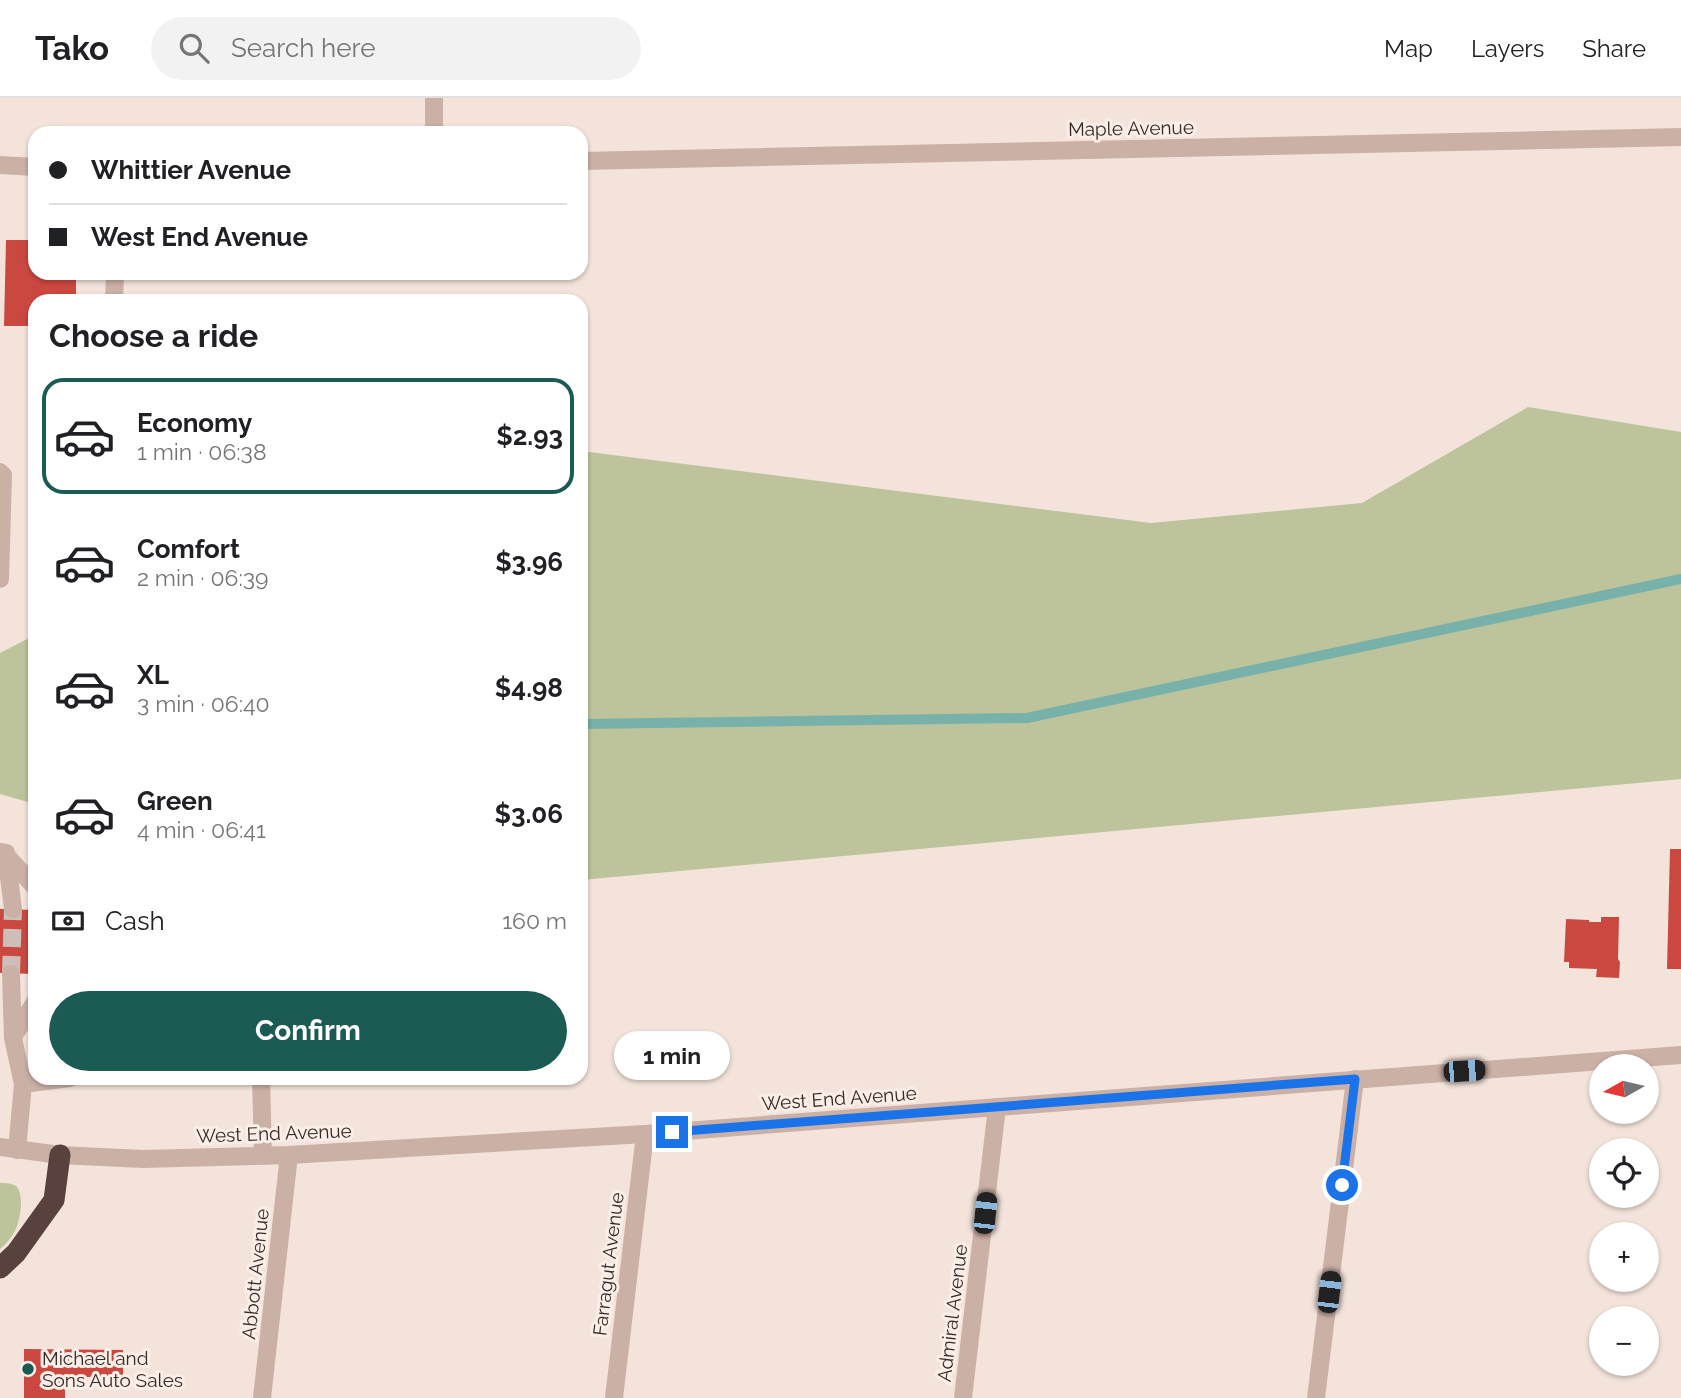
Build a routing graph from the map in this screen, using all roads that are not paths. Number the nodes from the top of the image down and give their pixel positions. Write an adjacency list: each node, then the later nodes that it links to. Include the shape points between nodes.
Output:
1 (434, 98): 2 (street)
2 (434, 126)
3 (1681, 137): 4 (street, Maple Avenue)
4 (588, 161)
5 (0, 165): 6 (street)
6 (28, 167)
7 (0, 472): 8 (street)
8 (0, 579)
9 (2, 856): 10 (street); 11 (street)
10 (28, 880)
11 (13, 909)
12 (10, 974): 14 (street)
13 (28, 1009): 14 (street)
14 (6, 1032): 18 (street)
15 (1681, 1055): 16 (street, West End Avenue)
16 (1355, 1079): 20 (street, West End Avenue); 30 (street)
17 (28, 1083): 18 (street)
18 (23, 1084): 22 (street)
19 (261, 1085): 25 (street)
20 (997, 1107): 21 (street, West End Avenue); 29 (street, Admiral Avenue)
21 (645, 1134): 24 (street, West End Avenue); 28 (street, Farragut Avenue)
22 (8, 1148): 23 (street, West End Avenue)
23 (60, 1155): 25 (street, West End Avenue, via 143,1159); 26 (highway, via 54,1199)
24 (289, 1155): 25 (street, West End Avenue); 27 (street, Abbott Avenue)
25 (263, 1156)
26 (0, 1268)
27 (262, 1398)
28 (614, 1398)
29 (963, 1398)
30 (1316, 1398)

